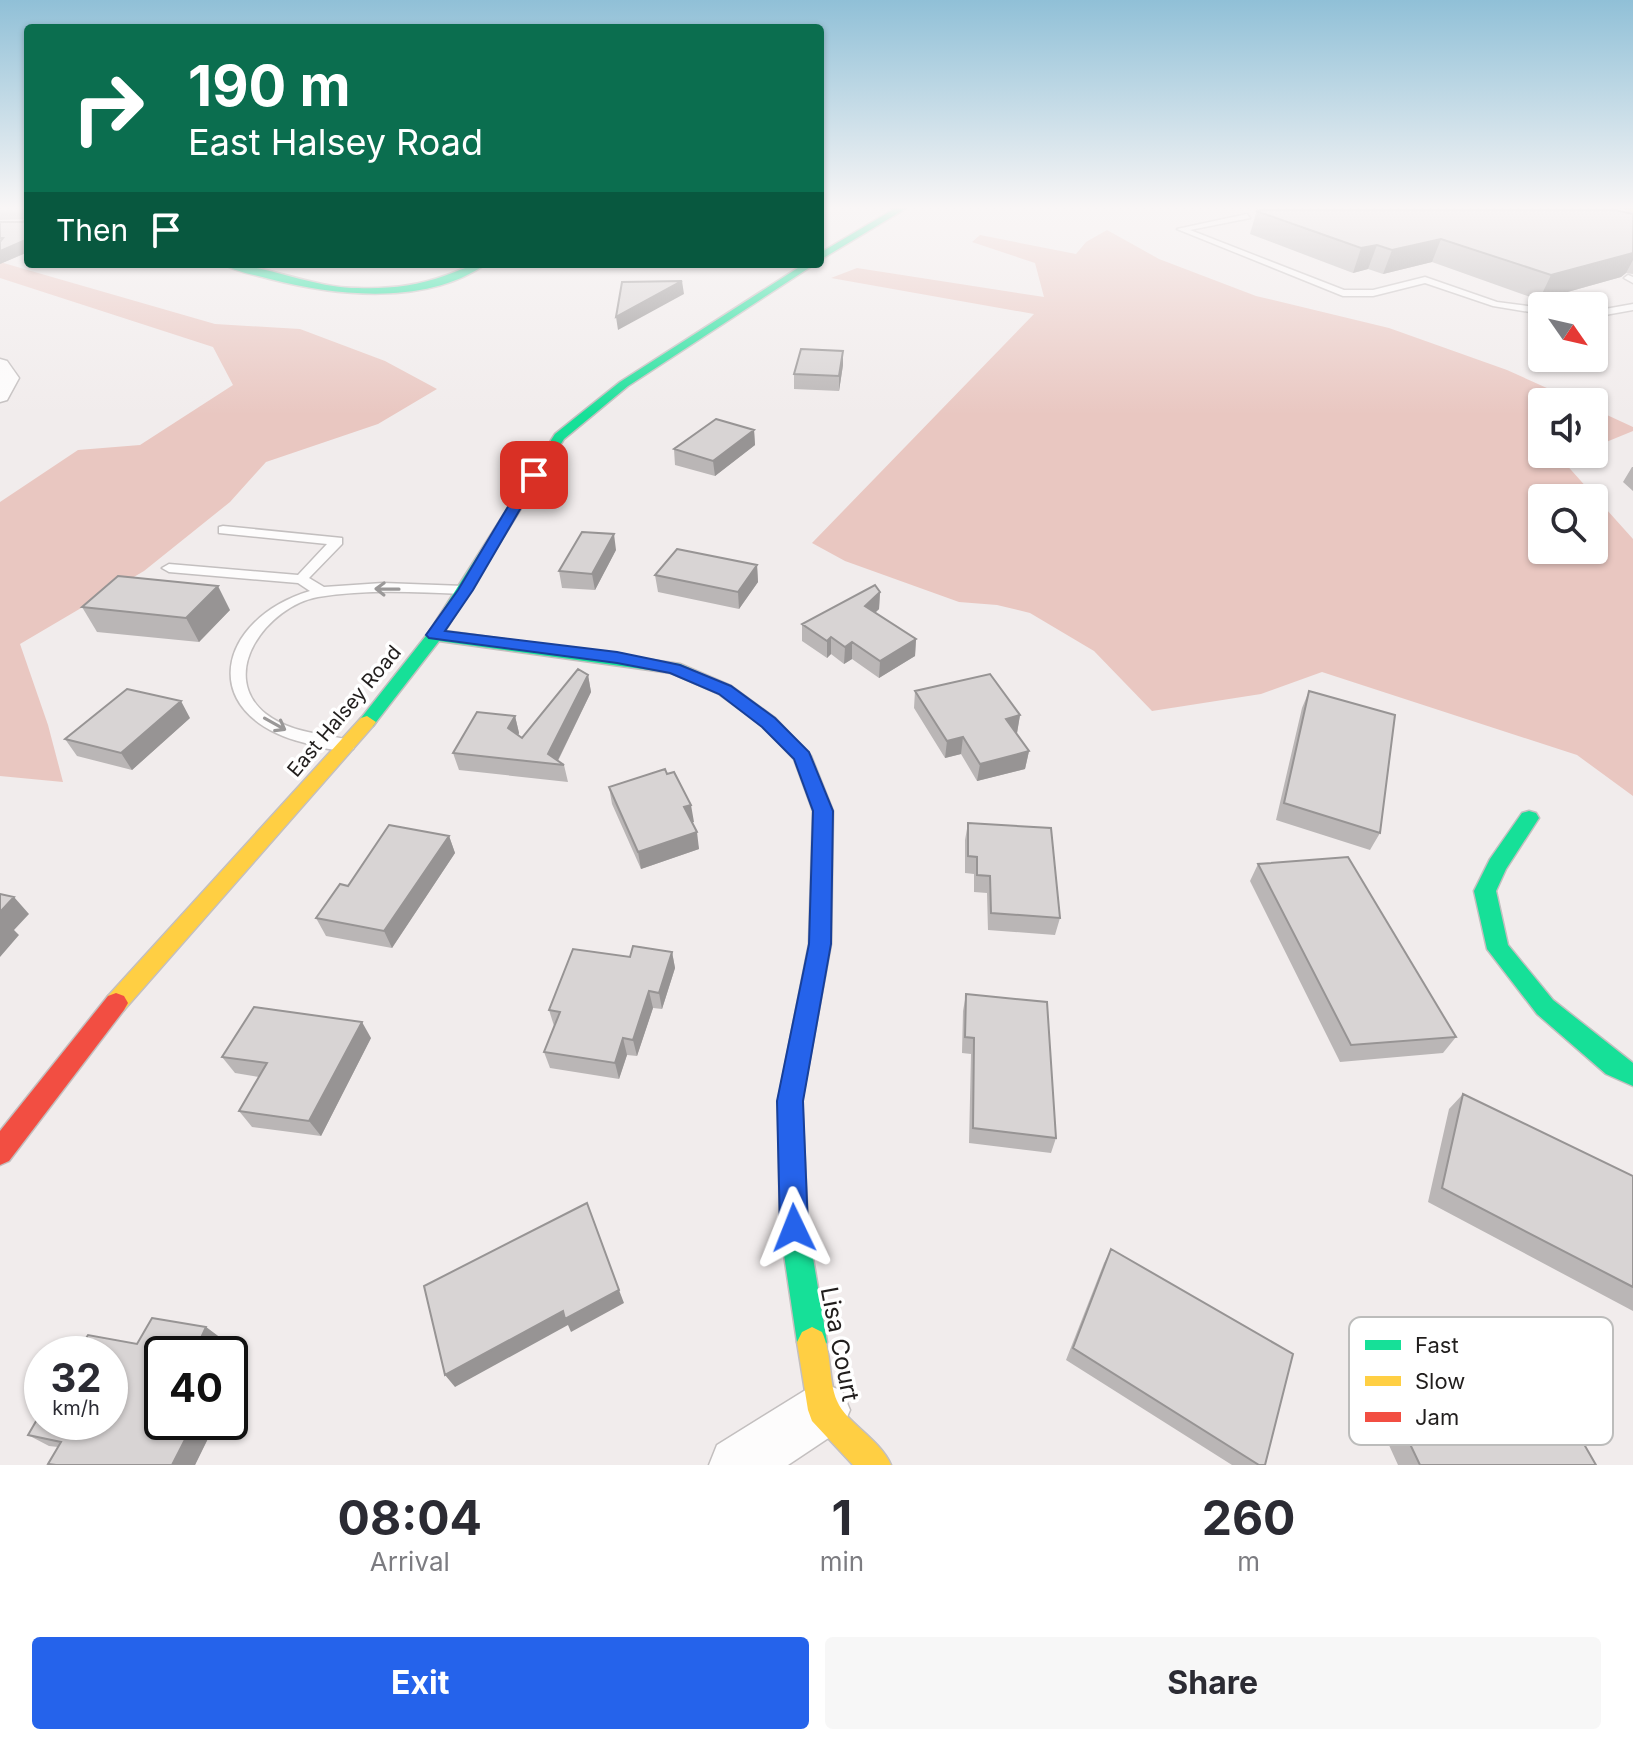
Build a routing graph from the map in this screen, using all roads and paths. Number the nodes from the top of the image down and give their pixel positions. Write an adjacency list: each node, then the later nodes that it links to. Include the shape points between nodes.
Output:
1 (274, 277): 2 (street, via 343,291)
2 (448, 277)
3 (789, 277): 13 (street, East Halsey Road, via 624,384 559,437)
4 (1303, 277): 6 (lane, via 1343,293 1373,293 1425,280)
5 (1633, 307): 7 (lane)
6 (1528, 308)
7 (1608, 311)
8 (0, 365): 9 (street, via 9,378)
9 (0, 396)
10 (223, 530): 12 (lane, via 337,541)
11 (169, 568): 12 (lane)
12 (301, 579): 14 (lane)
13 (465, 590): 14 (lane, one-way to 14); 15 (street, East Halsey Road)
14 (323, 593): 16 (lane, one-way to 16, via 279,608 250,636 237,664 237,687 251,709 276,727 313,741)
15 (435, 635): 16 (street, East Halsey Road); 20 (street, Lisa Court, via 674,668 725,690 769,722 802,756 823,811 823,879 820,944 790,1101 794,1228)
16 (348, 746): 19 (street, East Halsey Road, via 133,981)
17 (1529, 818): 18 (street, via 1485,891 1498,949 1545,1007)
18 (1633, 1075)
19 (0, 1152)
20 (823, 1410): 21 (street); 22 (street, Lisa Court)
21 (737, 1465)
22 (875, 1465)

